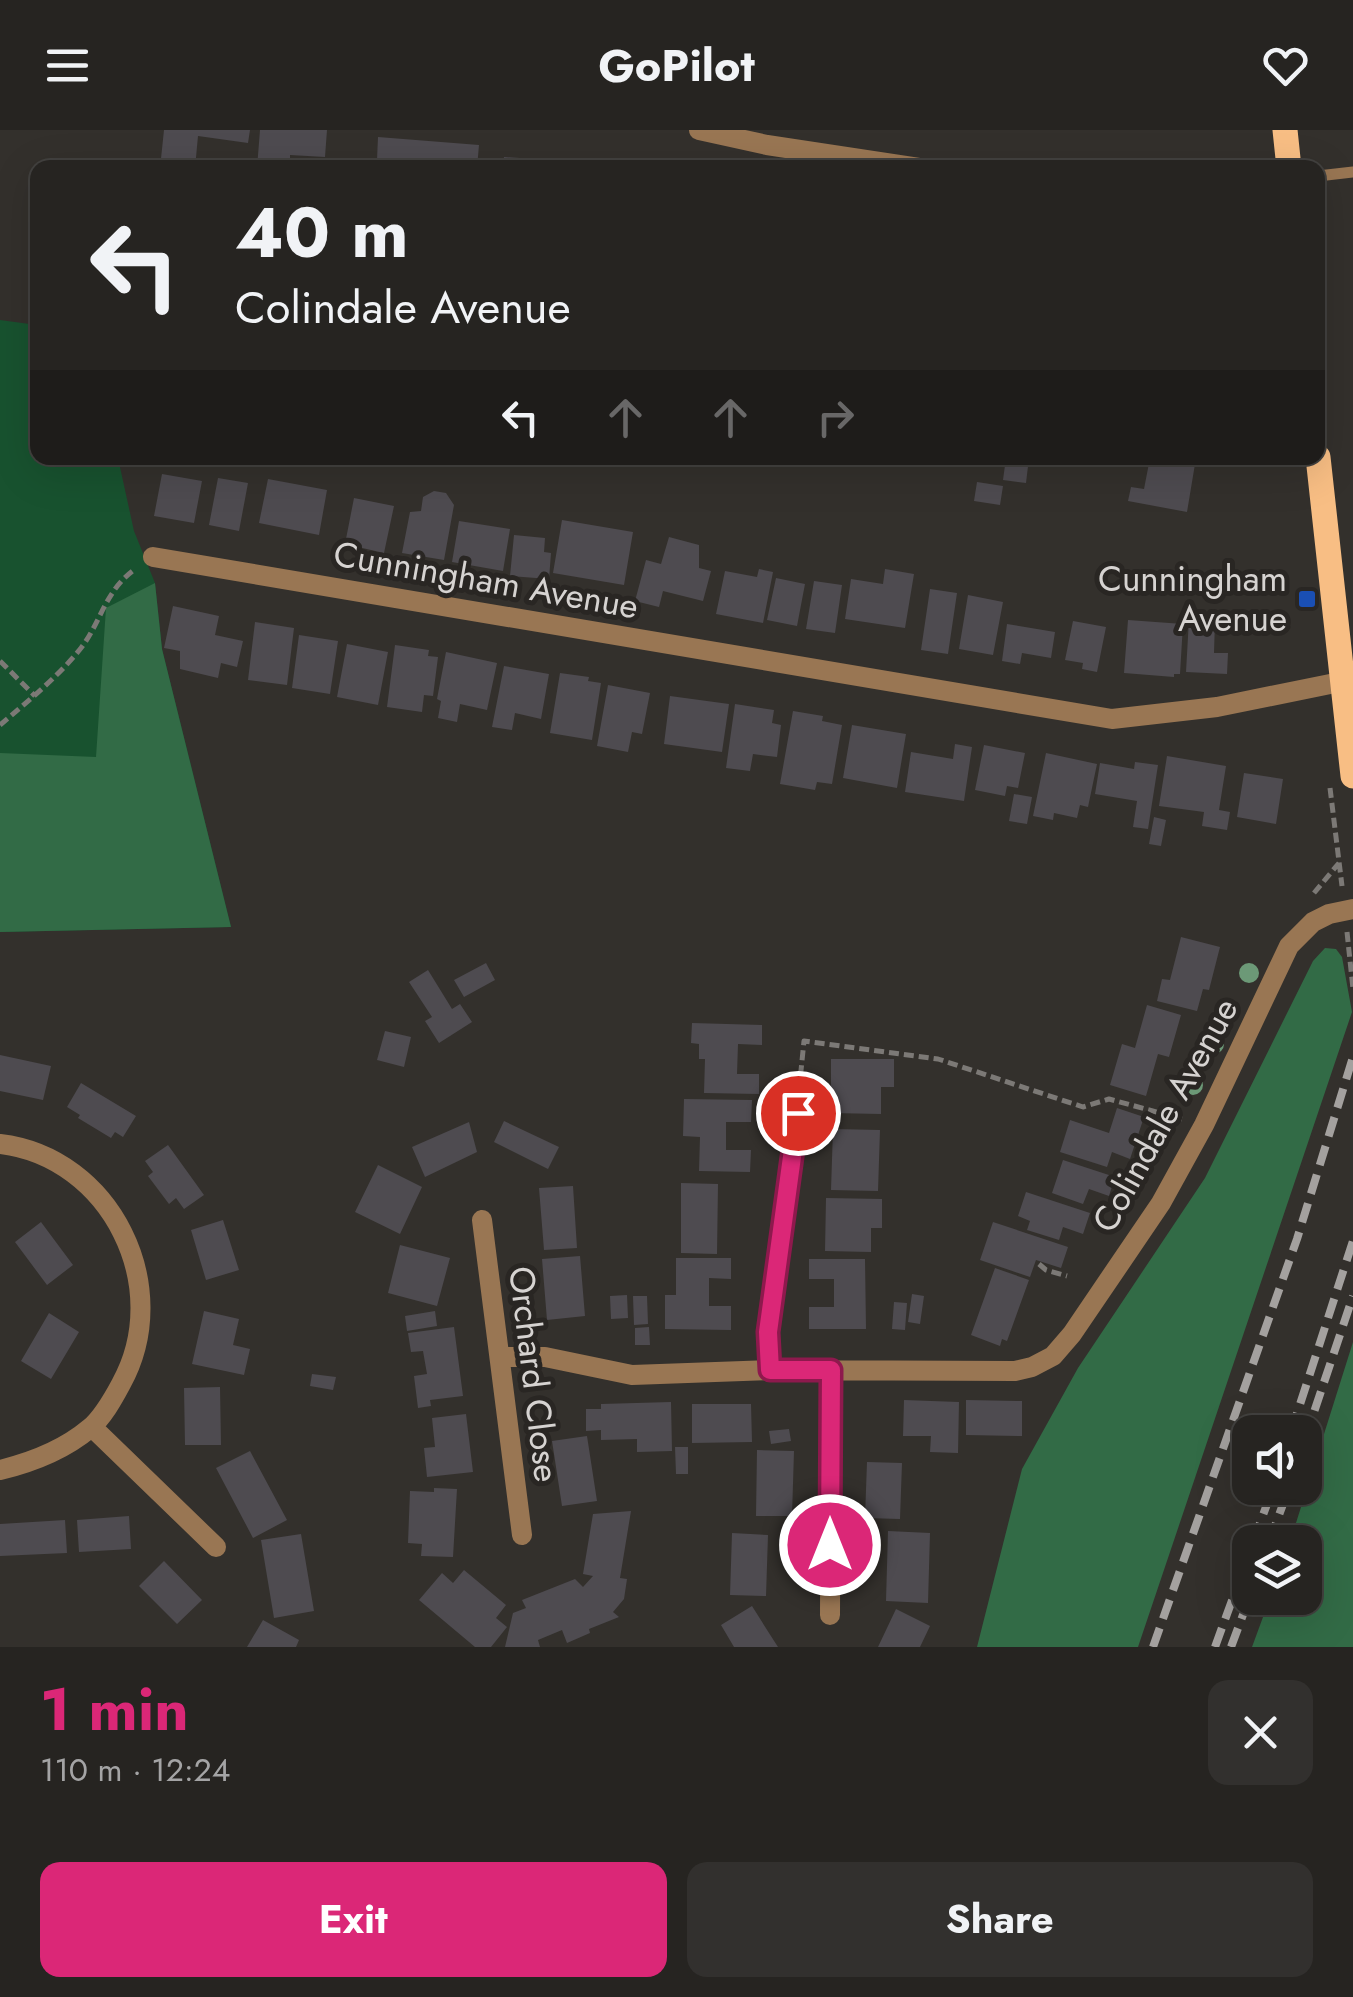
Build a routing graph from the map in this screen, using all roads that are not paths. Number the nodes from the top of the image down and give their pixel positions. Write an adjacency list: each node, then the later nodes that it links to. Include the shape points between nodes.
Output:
1 (698, 130): 3 (street)
2 (1286, 130): 4 (main road)
3 (867, 160)
4 (1288, 160)
5 (1353, 172): 6 (lane)
6 (1325, 175)
7 (1319, 465): 9 (main road)
8 (153, 556): 9 (street, Cunningham Avenue, via 1112,718)
9 (1340, 682): 10 (main road)
10 (1353, 776)
11 (1353, 909): 17 (street, Colindale Avenue, via 1313,922 1289,946 1161,1202 1053,1356 1015,1371)
12 (798, 1113): 16 (street, via 768,1332)
13 (0, 1144): 18 (street, via 49,1158 80,1177 128,1242 140,1284 141,1328 129,1370)
14 (482, 1220): 15 (street, Orchard Close)
15 (500, 1358): 16 (street, Colindale Avenue, via 545,1358 632,1375); 20 (street, Orchard Close)
16 (770, 1370): 17 (street, Colindale Avenue)
17 (831, 1370): 22 (street)
18 (92, 1426): 19 (street, via 63,1447); 21 (street)
19 (0, 1470)
20 (522, 1535)
21 (216, 1547)
22 (830, 1615)

